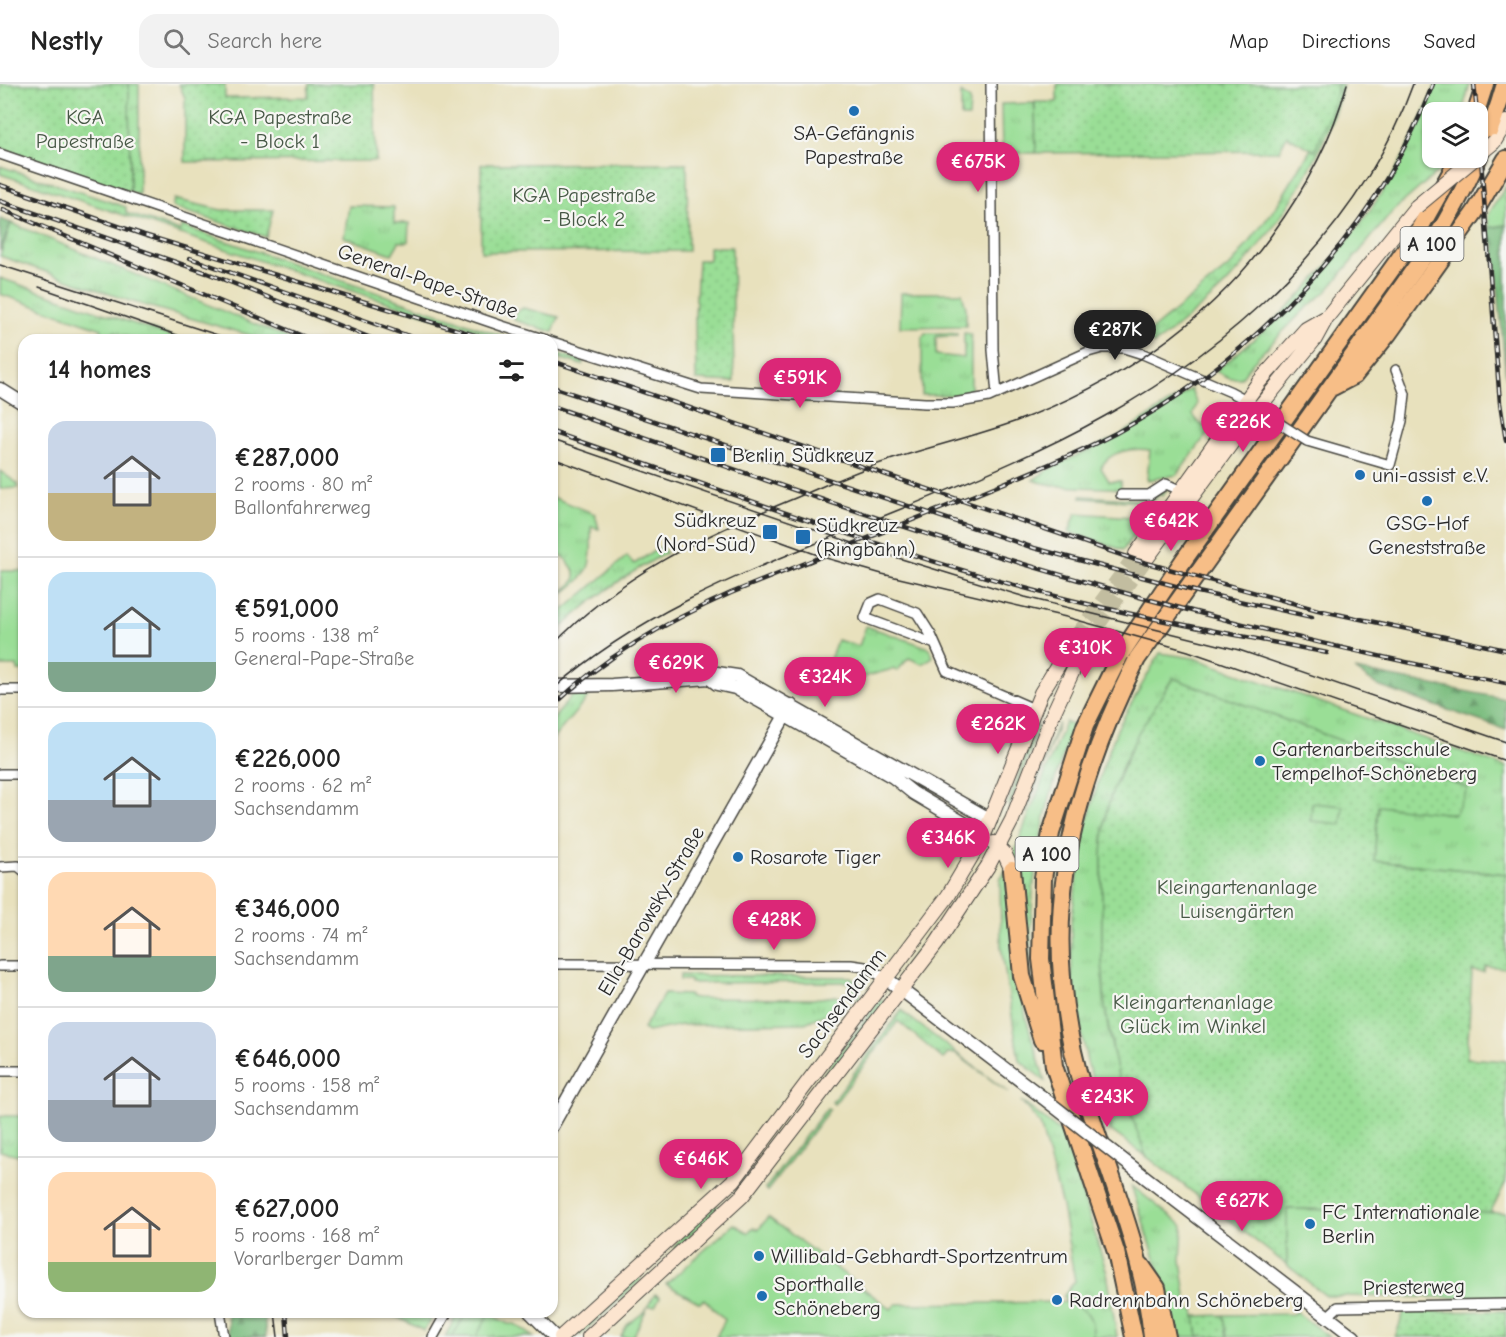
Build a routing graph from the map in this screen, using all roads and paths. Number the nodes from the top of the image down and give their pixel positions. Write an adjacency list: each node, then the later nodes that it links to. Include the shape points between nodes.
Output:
1 (991, 84): 16 (street, via 992,303)
2 (1485, 84): 4 (highway)
3 (1505, 84): 15 (highway, A 100, via 1482,151 1456,204)
4 (1479, 102)
5 (1502, 132): 6 (main road, bridge)
6 (1488, 145)
7 (0, 154): 11 (street, General-Pape-Straße)
8 (1506, 159): 15 (highway, via 1475,212 1388,334 1354,376)
9 (1453, 168): 42 (highway, A 100, via 1416,235 1183,561 1120,655 1094,703 1060,802 1044,878 1042,976)
10 (1462, 168): 18 (main road, bridge, via 1416,207 1327,317 1315,339)
11 (529, 334)
12 (558, 342): 16 (street, General-Pape-Straße, via 693,387 936,403)
13 (1396, 370): 18 (street, General-Pape-Straße, bridge, via 1405,394 1390,465 1307,441)
14 (0, 389): 17 (street)
15 (1330, 389): 48 (highway, A 100, via 1137,659 1105,726 1071,833 1060,917 1059,963 1067,1029)
16 (997, 394): 18 (street, General-Pape-Straße, via 1088,352 1117,348 1143,354)
17 (18, 400)
18 (1252, 404): 19 (main road); 19 (main road, via 1141,556)
19 (1182, 490): 20 (street, via 1166,484 1147,496)
20 (1121, 495)
21 (935, 644): 21 (street, via 913,610 880,599 871,603 865,618); 25 (street, via 947,671)
22 (558, 686): 26 (street, via 709,678 717,673 737,676)
23 (0, 690): 24 (street)
24 (18, 690)
25 (1034, 709): 27 (main road); 27 (main road, Sachsendamm, via 1055,669 1081,639); 30 (main road, Sachsendamm)
26 (788, 711): 30 (street); 31 (street); 36 (street, Ella-Barowsky-Straße)
27 (1052, 716): 32 (main road, Sachsendamm)
28 (0, 774): 29 (street)
29 (18, 774)
30 (991, 820): 31 (main road, Sachsendamm); 32 (main road)
31 (984, 835): 32 (main road); 40 (main road, Sachsendamm, via 960,881)
32 (999, 847): 35 (main road); 41 (main road, Sachsendamm, via 964,904)
33 (18, 866): 34 (street)
34 (0, 867)
35 (1012, 870): 42 (highway, via 1023,976 1041,1038)
36 (644, 963): 37 (street); 40 (street, via 851,965 865,967); 45 (street, Ella-Barowsky-Straße)
37 (558, 964)
38 (0, 966): 39 (street)
39 (18, 966)
40 (887, 980): 41 (street); 46 (main road, Sachsendamm)
41 (902, 989): 47 (main road, Sachsendamm); 53 (street, bridge)
42 (1054, 1066): 50 (highway, A 100)
43 (0, 1071): 44 (street)
44 (18, 1071)
45 (558, 1115)
46 (717, 1196): 47 (main road); 49 (main road, Sachsendamm)
47 (730, 1209): 51 (main road, Sachsendamm)
48 (1136, 1260): 64 (highway, A 100); 65 (highway, via 1157,1288)
49 (639, 1267): 51 (main road); 60 (main road, Sachsendamm)
50 (1123, 1279): 62 (highway); 63 (highway, A 100)
51 (651, 1280): 61 (main road, Sachsendamm)
52 (1506, 1304): 53 (street, Priesterweg, via 1340,1306)
53 (1327, 1317): 66 (street)
54 (221, 1318): 57 (street)
55 (444, 1318): 58 (street)
56 (536, 1318): 59 (street)
57 (224, 1337)
58 (433, 1337)
59 (555, 1337)
60 (561, 1337)
61 (589, 1337)
62 (1124, 1337)
63 (1134, 1337)
64 (1152, 1337)
65 (1167, 1337)
66 (1354, 1337)

